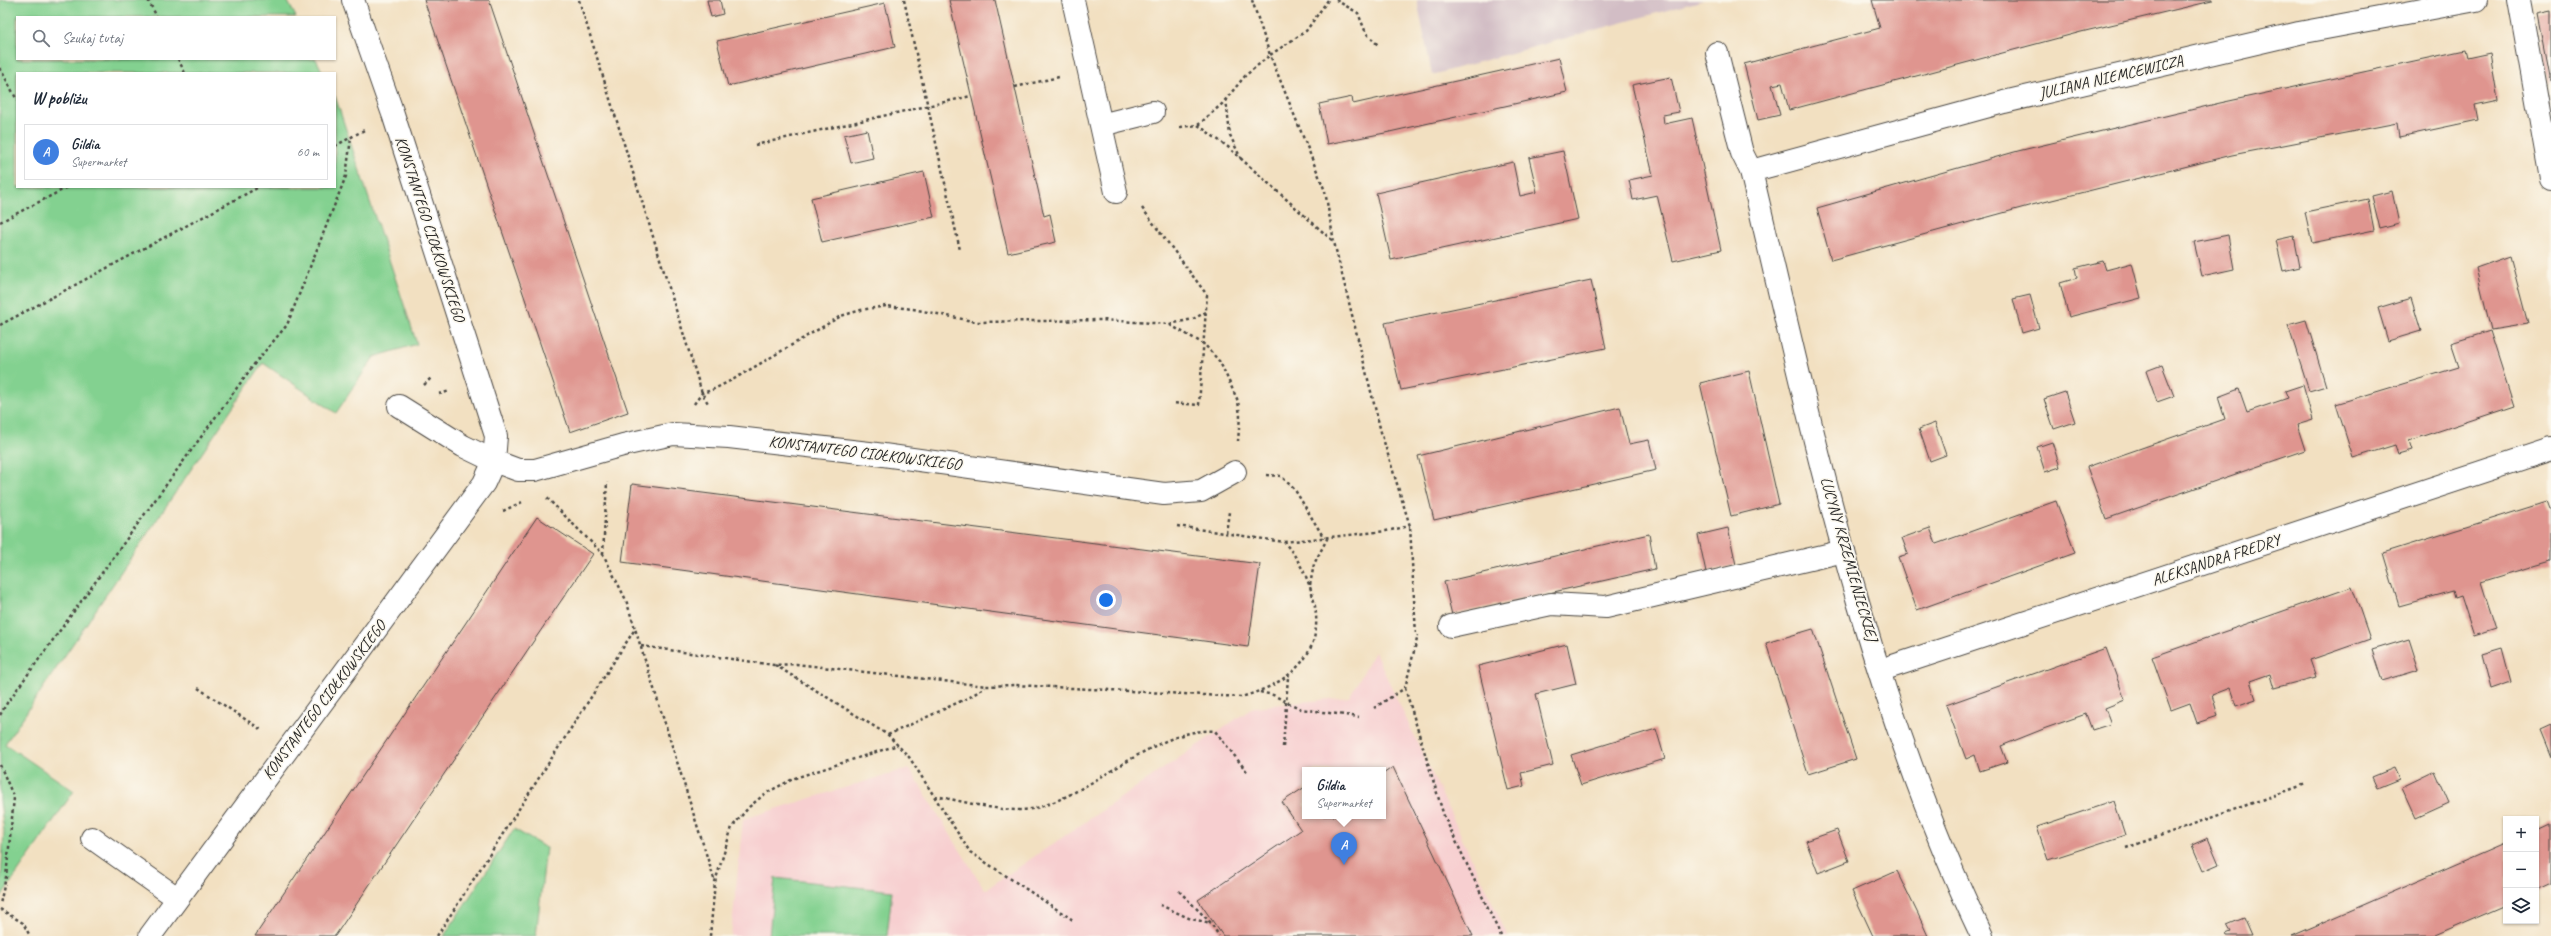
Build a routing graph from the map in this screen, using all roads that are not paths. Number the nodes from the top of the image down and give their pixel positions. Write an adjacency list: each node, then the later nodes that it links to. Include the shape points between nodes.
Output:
1 (353, 0): 13 (street, KONSTANTEGO CIOŁKOWSKIEGO, via 393,114 496,436)
2 (1073, 0): 7 (street)
3 (2476, 0): 8 (street, JULIANA NIEMCEWICZA, via 2299,33 2020,98)
4 (2519, 0): 9 (street)
5 (1717, 53): 8 (street, LUCYNY KRZEMIENIECKIEJ, via 1742,153)
6 (1154, 112): 7 (street)
7 (1101, 125): 10 (street)
8 (1751, 171): 15 (street, LUCYNY KRZEMIENIECKIEJ)
9 (2551, 180)
10 (1116, 192)
11 (399, 406): 13 (street, via 463,446)
12 (2551, 449): 17 (street, ALEKSANDRA FREDRY)
13 (494, 461): 14 (street, KONSTANTEGO CIOŁKOWSKIEGO, via 518,470 535,470 673,434 729,437 869,453 1164,494 1201,491); 19 (street, KONSTANTEGO CIOŁKOWSKIEGO, via 484,483)
14 (1235, 472)
15 (1844, 551): 16 (street, via 1606,607 1551,604); 17 (street, LUCYNY KRZEMIENIECKIEJ)
16 (1451, 626)
17 (1881, 670): 21 (street, LUCYNY KRZEMIENIECKIEJ, via 1905,753 1932,824)
18 (92, 838): 19 (street)
19 (177, 898): 20 (street, KONSTANTEGO CIOŁKOWSKIEGO)
20 (150, 936)
21 (1982, 936)

